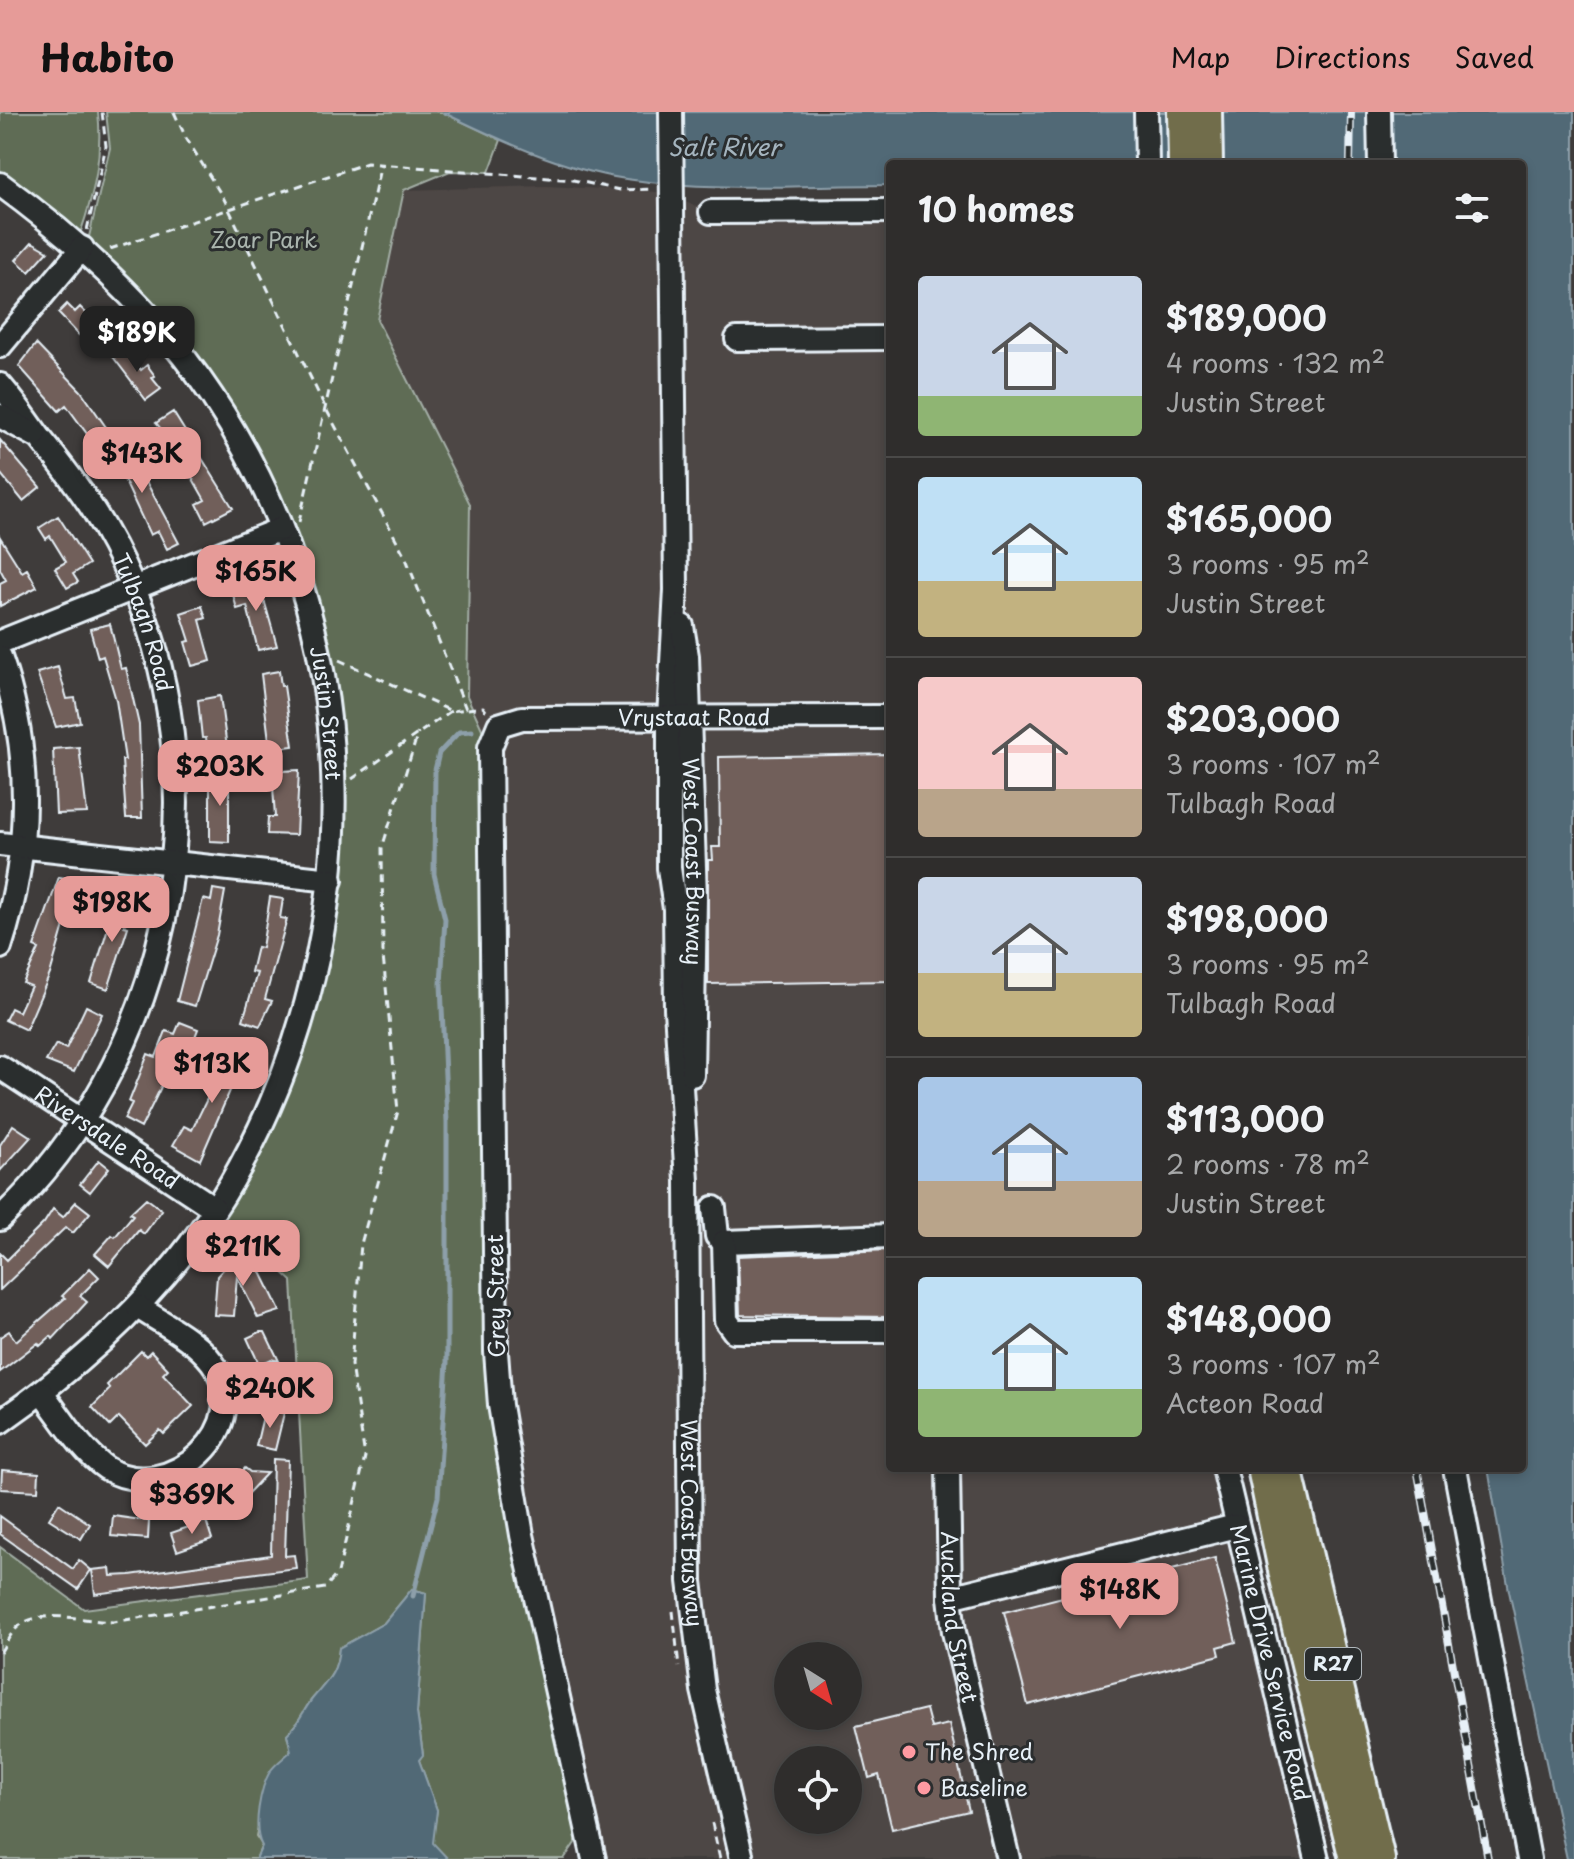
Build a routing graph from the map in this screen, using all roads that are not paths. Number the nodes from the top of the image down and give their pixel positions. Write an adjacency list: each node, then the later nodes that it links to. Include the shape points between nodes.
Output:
1 (671, 112): 25 (street, West Coast Busway, via 665,195 676,590 687,656)
2 (1146, 112): 6 (street)
3 (1182, 112): 7 (main road)
4 (1207, 112): 8 (main road)
5 (1379, 112): 9 (street)
6 (1147, 160)
7 (1183, 160)
8 (1208, 160)
9 (1380, 160)
10 (0, 184): 13 (street, Justin Street)
11 (886, 211): 12 (street)
12 (711, 212)
13 (92, 246): 16 (street); 20 (street, Justin Street, via 212,396)
14 (886, 338): 15 (street)
15 (737, 339)
16 (0, 346)
17 (0, 385): 19 (street, Tulbagh Road)
18 (0, 416): 19 (street, Tulbagh Road)
19 (40, 437): 21 (street, Tulbagh Road, via 88,499)
20 (289, 528): 21 (street); 29 (street, Justin Street, via 321,657 334,786)
21 (134, 588): 22 (street); 28 (street, Tulbagh Road, via 171,723)
22 (0, 642)
23 (0, 657): 27 (street, via 20,738 24,798)
24 (886, 717): 25 (street, Vrystaat Road)
25 (678, 718): 26 (street, Vrystaat Road, via 522,718); 52 (street, West Coast Busway, via 695,997 687,1181 692,1609 703,1690)
26 (499, 725): 51 (street, Grey Street, via 490,747 500,1405)
27 (11, 845): 28 (street); 30 (street, via 15,893)
28 (174, 862): 29 (street); 32 (street, Tulbagh Road, via 143,997 116,1061)
29 (331, 880): 33 (street, Justin Street, via 300,1029 257,1134)
30 (0, 947)
31 (0, 1067): 32 (street, Riversdale Road)
32 (81, 1121): 33 (street, Riversdale Road); 35 (street, Tulbagh Road)
33 (214, 1208): 38 (street, Justin Street)
34 (714, 1208): 37 (street, via 717,1236)
35 (0, 1219)
36 (886, 1236): 37 (street)
37 (724, 1242): 39 (street, via 726,1320 734,1331)
38 (138, 1307): 41 (street, Justin Street); 42 (street, via 213,1363)
39 (886, 1331)
40 (272, 1373): 42 (street, via 272,1391 264,1398)
41 (42, 1393): 42 (street, via 107,1468 145,1479 176,1471 207,1448 219,1429); 43 (street, Justin Street)
42 (223, 1399)
43 (0, 1422)
44 (948, 1472): 50 (street, Auckland Street)
45 (1225, 1472): 49 (street, Marine Drive Service Road)
46 (1263, 1472): 55 (main road, R27)
47 (1288, 1472): 56 (main road, R27)
48 (1456, 1472): 57 (street)
49 (1236, 1526): 50 (street); 54 (street, Marine Drive Service Road)
50 (950, 1597): 53 (street, Auckland Street, via 958,1656)
51 (587, 1853)
52 (742, 1859)
53 (1008, 1859)
54 (1317, 1859)
55 (1354, 1859)
56 (1380, 1859)
57 (1529, 1859)

